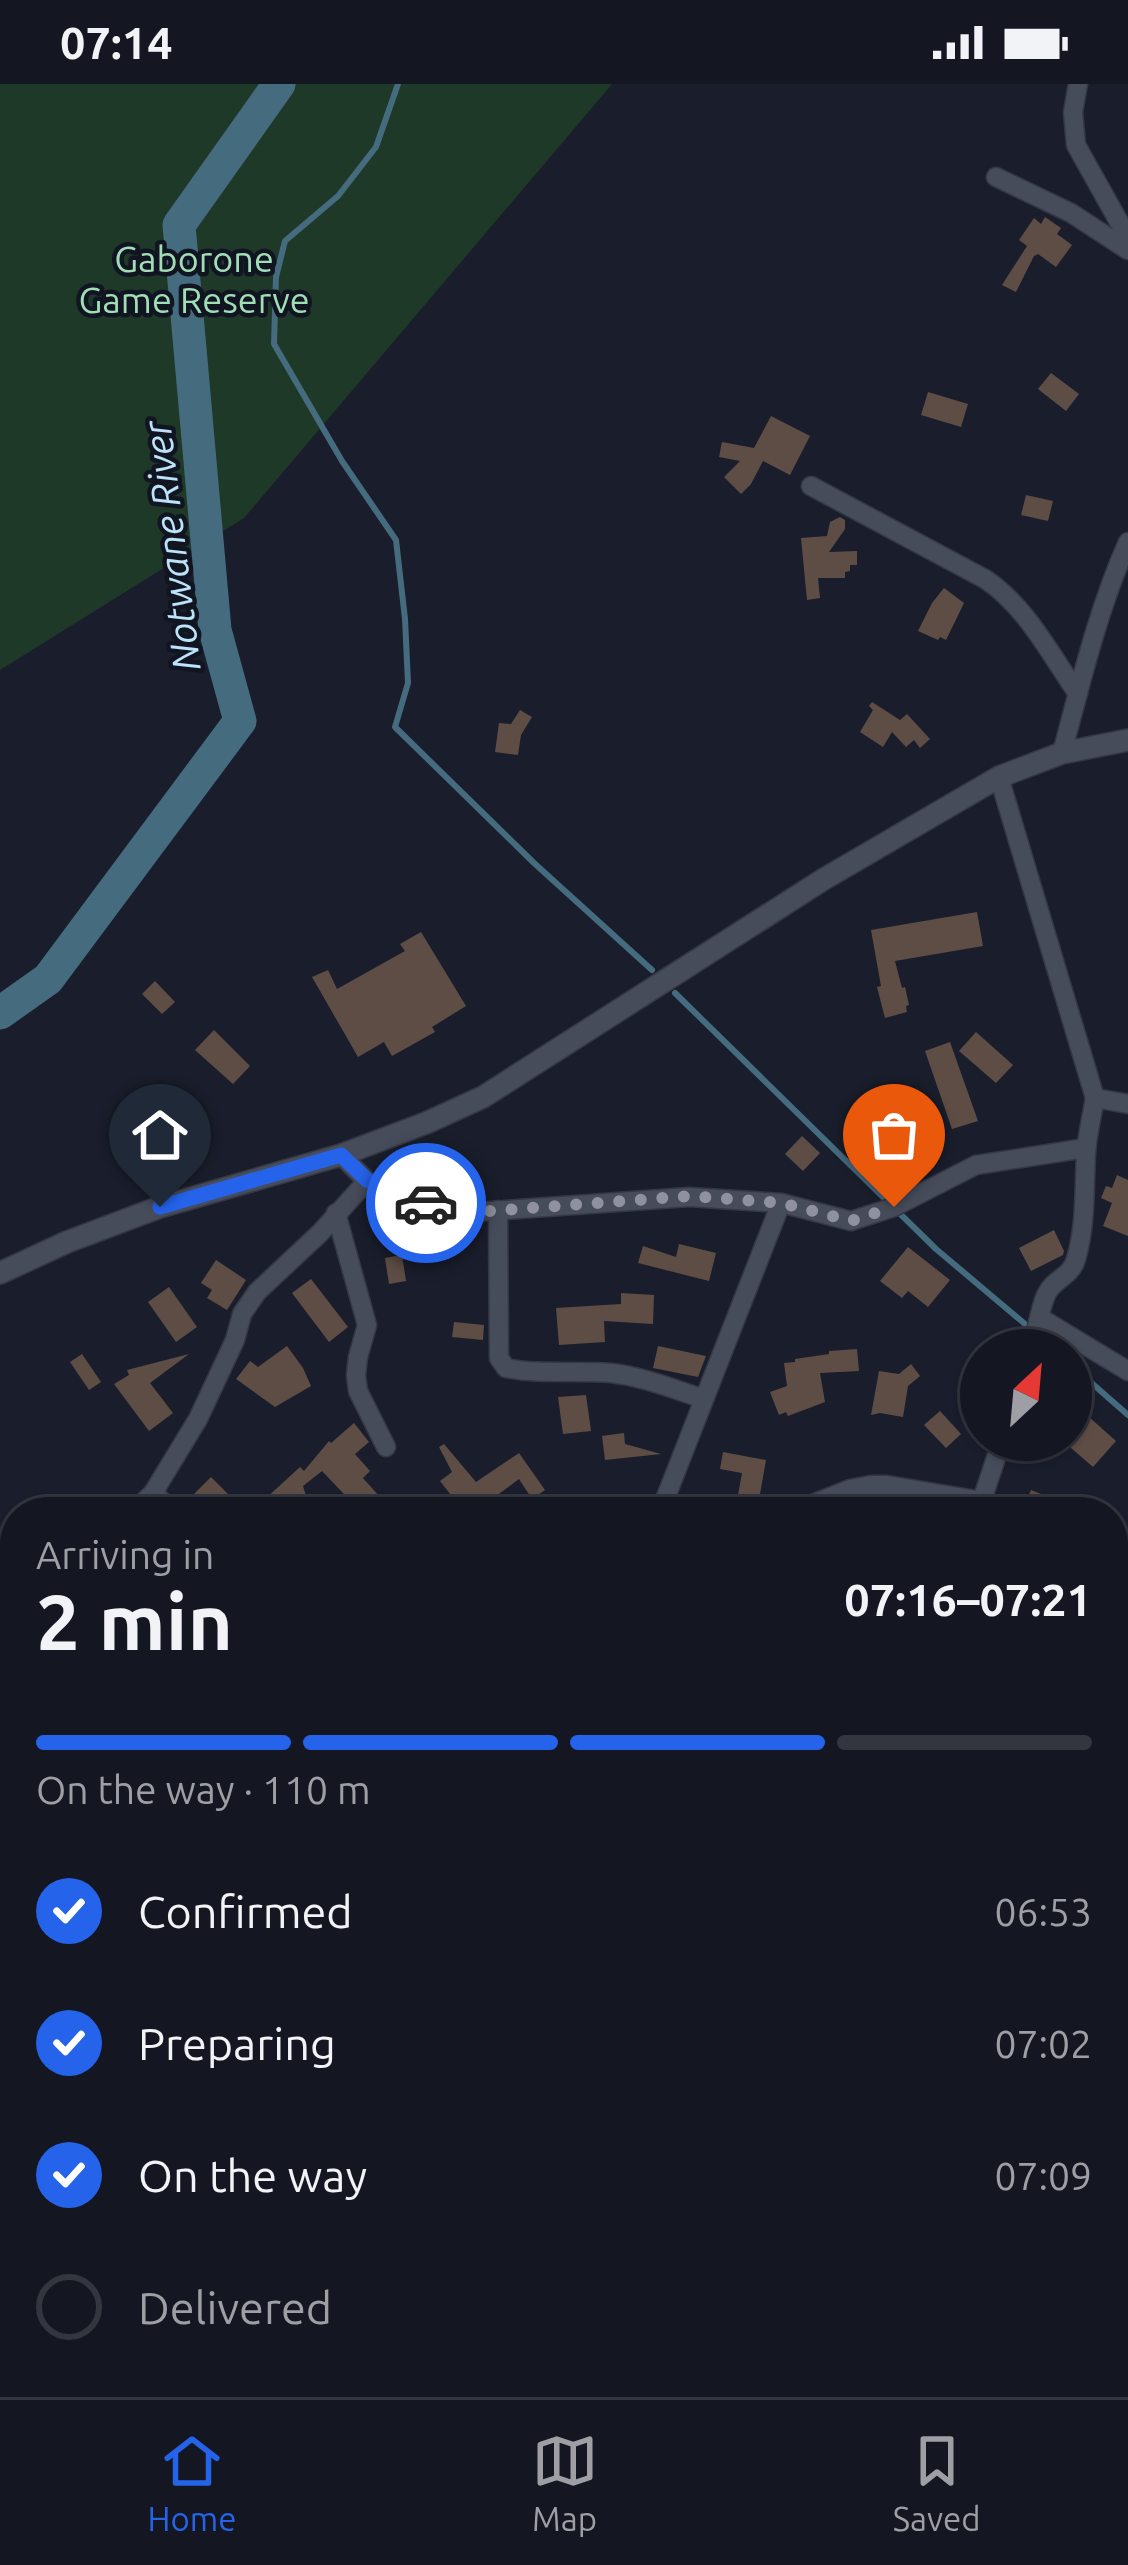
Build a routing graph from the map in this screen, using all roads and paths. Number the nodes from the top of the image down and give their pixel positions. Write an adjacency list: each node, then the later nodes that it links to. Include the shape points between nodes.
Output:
1 (1078, 84): 3 (street, via 1076,146)
2 (996, 177): 4 (street)
3 (1128, 238)
4 (1128, 250)
5 (811, 486): 7 (street, via 1006,592)
6 (1128, 542): 7 (street)
7 (1078, 694): 9 (street)
8 (1128, 740): 9 (street)
9 (1062, 753): 10 (street)
10 (999, 777): 11 (street); 14 (street, via 483,1097)
11 (1095, 1097): 12 (street); 13 (street)
12 (1128, 1104)
13 (1087, 1148): 16 (street, via 976,1165 859,1220); 20 (street, via 1083,1233 1070,1274 1045,1298)
14 (341, 1155): 15 (street); 19 (street, via 160,1207)
15 (367, 1180): 17 (street, via 432,1205); 18 (street)
16 (782, 1203): 17 (street, via 689,1196); 23 (street)
17 (498, 1210): 23 (street, via 499,1358 506,1368 612,1373)
18 (336, 1213): 24 (street, via 367,1325 358,1391); 26 (street, via 257,1292)
19 (0, 1273)
20 (1042, 1319): 21 (street); 22 (street)
21 (1038, 1329)
22 (1128, 1371)
23 (704, 1399): 29 (street)
24 (386, 1447)
25 (995, 1461): 32 (street)
26 (153, 1493): 27 (street); 28 (street)
27 (149, 1497)
28 (157, 1497)
29 (666, 1497)
30 (833, 1497): 31 (street, via 871,1485)
31 (938, 1497)
32 (983, 1497)

